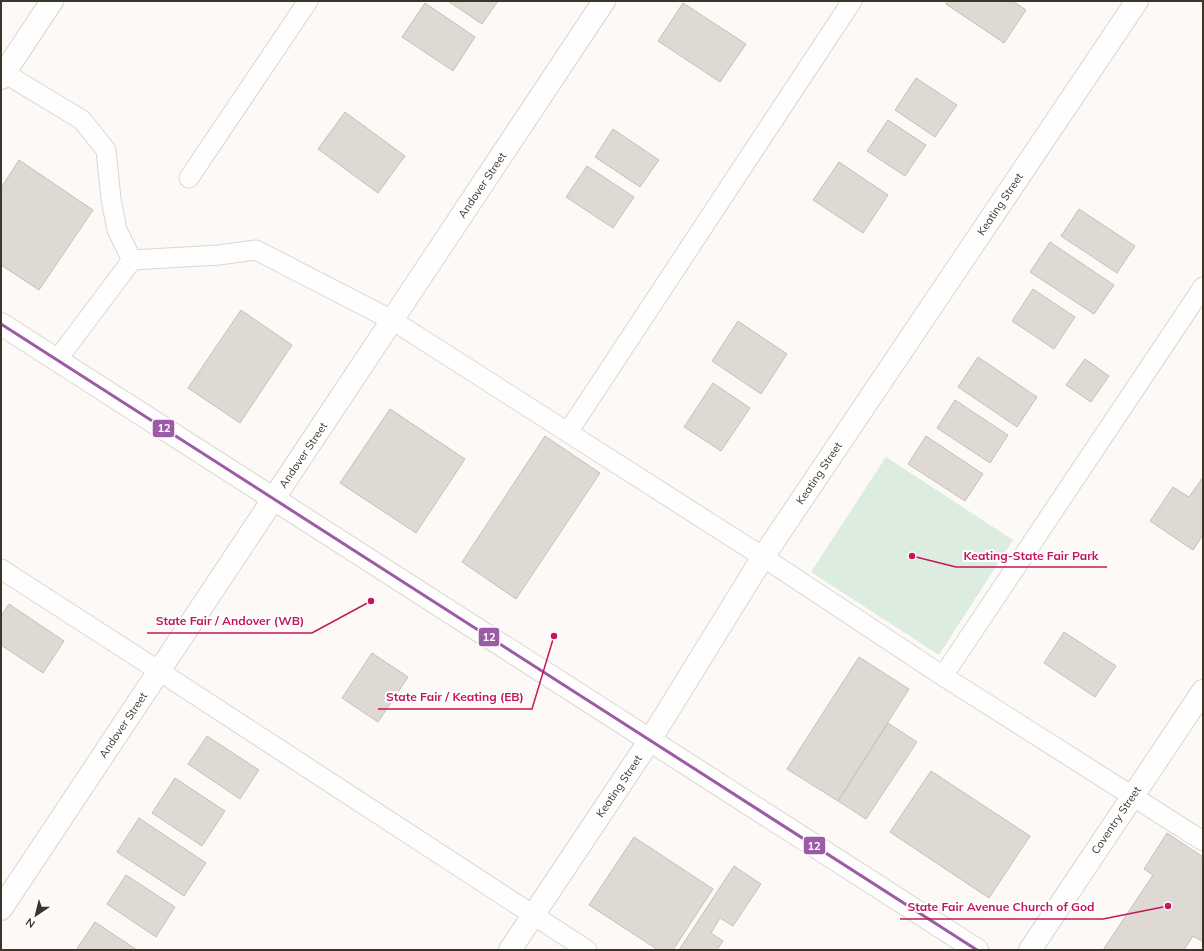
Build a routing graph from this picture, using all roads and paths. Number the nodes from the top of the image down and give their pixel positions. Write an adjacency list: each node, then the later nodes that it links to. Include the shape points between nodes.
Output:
1 (52, 1): 6 (street)
2 (308, 1): 7 (lane)
3 (604, 1): 10 (street, Andover Street)
4 (852, 1): 13 (lane)
5 (1137, 1): 15 (street, Keating Street)
6 (2, 74): 8 (lane, via 82,120 106,150 117,230)
7 (189, 178)
8 (132, 260): 10 (lane, via 219,255 256,250); 12 (lane)
9 (1203, 287): 18 (lane)
10 (392, 320): 13 (lane); 14 (street, Andover Street)
11 (1, 324): 12 (street)
12 (57, 360): 14 (street)
13 (568, 432): 15 (lane)
14 (274, 498): 17 (street, Andover Street); 20 (street)
15 (763, 556): 18 (lane); 20 (street, Keating Street)
16 (1, 569): 17 (lane)
17 (159, 670): 23 (street, Andover Street); 24 (lane)
18 (943, 676): 21 (lane)
19 (1203, 691): 21 (street, Coventry Street)
20 (650, 740): 24 (street, Keating Street); 27 (street)
21 (1132, 796): 22 (lane); 28 (street, Coventry Street)
22 (1203, 841)
23 (1, 909)
24 (533, 915): 25 (street, Keating Street); 26 (lane)
25 (510, 950)
26 (587, 950)
27 (978, 950)
28 (1030, 950)

